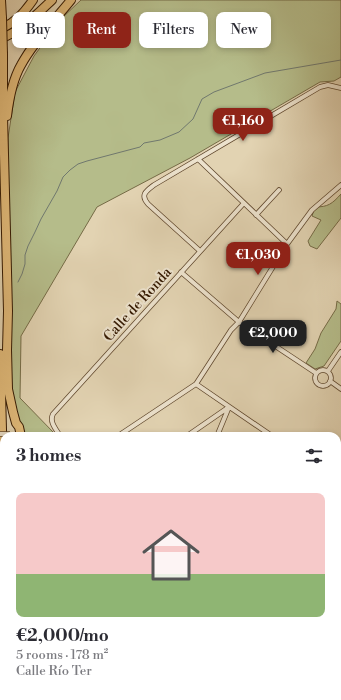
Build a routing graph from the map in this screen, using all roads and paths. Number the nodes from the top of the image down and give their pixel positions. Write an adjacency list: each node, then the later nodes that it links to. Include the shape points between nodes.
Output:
1 (2, 0): 12 (highway, bridge)
2 (33, 0): 8 (highway, via 20,17)
3 (49, 0): 6 (highway)
4 (52, 0): 7 (highway)
5 (71, 0): 12 (highway, via 40,36 20,66 8,108)
6 (39, 12)
7 (40, 12)
8 (0, 29)
9 (12, 33): 10 (highway)
10 (0, 39)
11 (341, 88): 13 (street, via 328,85 320,87)
12 (4, 140): 21 (highway)
13 (198, 159): 16 (street); 19 (street, via 154,185 144,198)
14 (341, 185): 18 (street, via 312,210)
15 (279, 190): 17 (street)
16 (244, 203): 17 (street); 19 (street, Calle de Ronda)
17 (256, 215): 18 (street)
18 (287, 244): 22 (street)
19 (200, 251): 20 (street, Calle de Ronda)
20 (181, 272): 22 (street); 36 (street, Calle de Ronda, via 57,410 51,421)
21 (7, 301): 30 (highway, via 4,383); 32 (highway, via 8,390)
22 (239, 322): 26 (street); 28 (street, via 231,330)
23 (341, 352): 25 (street)
24 (0, 354): 30 (highway)
25 (328, 371): 26 (street, via 323,369); 27 (street, via 332,377)
26 (316, 373): 27 (street, via 316,381 319,384 324,386)
27 (330, 382): 29 (street)
28 (196, 384): 31 (street); 37 (street)
29 (341, 389)
30 (1, 398): 33 (highway)
31 (229, 407): 38 (street); 39 (street); 40 (street)
32 (16, 423): 34 (highway); 35 (highway)
33 (2, 432)
34 (14, 432)
35 (20, 432)
36 (58, 432)
37 (124, 432)
38 (193, 432)
39 (219, 432)
40 (266, 432)

